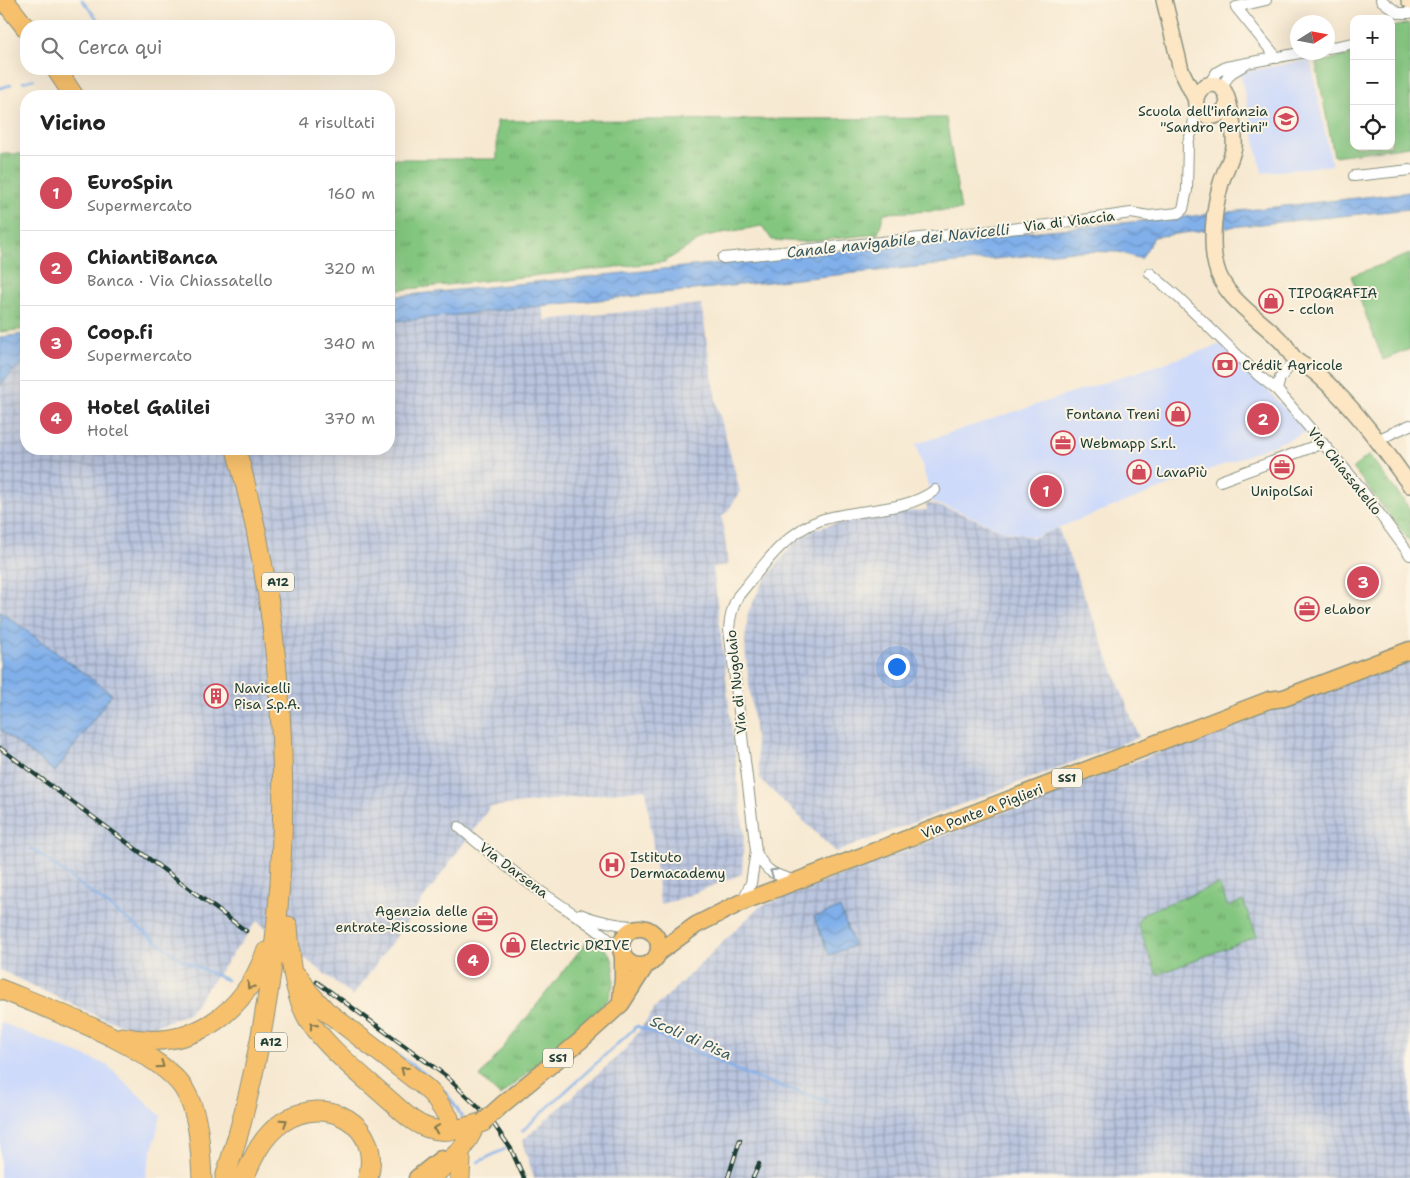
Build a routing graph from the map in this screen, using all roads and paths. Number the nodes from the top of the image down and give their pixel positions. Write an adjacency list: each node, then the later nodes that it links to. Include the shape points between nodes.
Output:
1 (4, 0): 8 (highway)
2 (19, 0): 9 (highway)
3 (1164, 0): 16 (street)
4 (1266, 0): 6 (street)
5 (1380, 0): 7 (street, via 1398,13)
6 (1233, 3): 13 (street)
7 (1410, 14)
8 (20, 20)
9 (34, 20)
10 (1350, 44): 11 (street)
11 (1335, 47)
12 (1290, 55): 13 (street)
13 (1278, 58): 14 (street)
14 (1246, 64): 15 (street); 22 (street, via 1234,71)
15 (1220, 70): 19 (street); 22 (street)
16 (1182, 72): 19 (street); 23 (street)
17 (60, 75): 20 (highway)
18 (75, 75): 21 (highway)
19 (1207, 85): 22 (street, via 1219,85); 23 (street, via 1197,93)
20 (70, 90)
21 (85, 90)
22 (1227, 92): 24 (street, via 1224,111); 26 (street)
23 (1196, 103): 24 (street, via 1201,113); 25 (street, Via di Viaccia)
24 (1210, 117): 25 (street); 26 (street)
25 (1193, 128): 29 (street, Via di Viaccia, via 1188,143 1187,190 1183,209 1178,213 1131,214)
26 (1234, 135): 31 (street, via 1232,153 1218,197 1213,247 1216,265 1234,298 1282,340)
27 (1410, 170): 28 (street)
28 (1354, 176)
29 (723, 258)
30 (1150, 273): 32 (street, Via Chiassatello)
31 (1295, 360): 32 (street, via 1280,378); 34 (street, via 1334,390)
32 (1277, 390): 35 (street, Via Chiassatello)
33 (1410, 425): 34 (street)
34 (1377, 440): 39 (street)
35 (1323, 443): 38 (street); 41 (street, Via Chiassatello)
36 (238, 455): 50 (highway, A12, via 263,563 280,701)
37 (251, 455): 50 (highway, A12, via 275,559 291,692 295,794 292,868)
38 (1220, 480)
39 (1410, 485)
40 (935, 490): 46 (street, Via di Nugolaio, via 907,503 833,517 811,525 781,547 733,604 729,629)
41 (1410, 555)
42 (1410, 641): 44 (main road, Via Ponte a Piglieri, via 1281,692)
43 (1410, 650): 44 (main road, Via Ponte a Piglieri, via 1284,698)
44 (1269, 700): 47 (main road, Via Ponte a Piglieri / SS1)
45 (459, 827): 49 (street, Via Darsena)
46 (756, 851): 47 (street, Via di Nugolaio, one-way to 46, via 772,872 765,867); 48 (street, Via di Nugolaio, via 751,883)
47 (798, 881): 48 (main road, Via Ponte a Piglieri / SS1)
48 (742, 902): 51 (main road, Via Ponte a Piglieri / SS1)
49 (570, 910): 52 (street, Via Darsena, via 590,918); 54 (street, Via Darsena)
50 (282, 925): 56 (highway); 59 (highway, one-way to 59, via 251,985 212,1024 168,1040 140,1040); 62 (highway, A12, via 265,1078)
51 (696, 925): 52 (main road, Via Ponte a Piglieri / SS1); 53 (main road, Via Ponte a Piglieri / SS1)
52 (645, 929): 53 (main road, via 658,939); 54 (main road, SS1, via 631,930 624,936)
53 (659, 952): 55 (main road, SS1)
54 (623, 954): 55 (main road, via 632,964); 58 (main road, SS1, via 623,990 619,1004)
55 (646, 965): 58 (main road, SS1, via 624,1000)
56 (294, 967): 60 (highway, one-way to 56, via 426,1088 326,1011 309,993); 61 (highway, one-way to 56, via 442,1131 428,1128 412,1119 366,1080 318,1034 301,1004)
57 (0, 989): 59 (highway)
58 (612, 1012): 61 (main road, SS1, bridge)
59 (103, 1033): 63 (highway, one-way to 63, via 157,1062 184,1089 198,1129)
60 (449, 1118)
61 (478, 1127): 68 (main road, SS1); 69 (highway, via 462,1149)
62 (243, 1155): 64 (highway); 65 (highway); 66 (highway); 67 (highway, one-way to 67, via 284,1122 304,1113 326,1110 344,1117 364,1135 370,1155)
63 (202, 1178)
64 (225, 1178)
65 (238, 1178)
66 (244, 1178)
67 (368, 1178)
68 (417, 1178)
69 (431, 1178)

